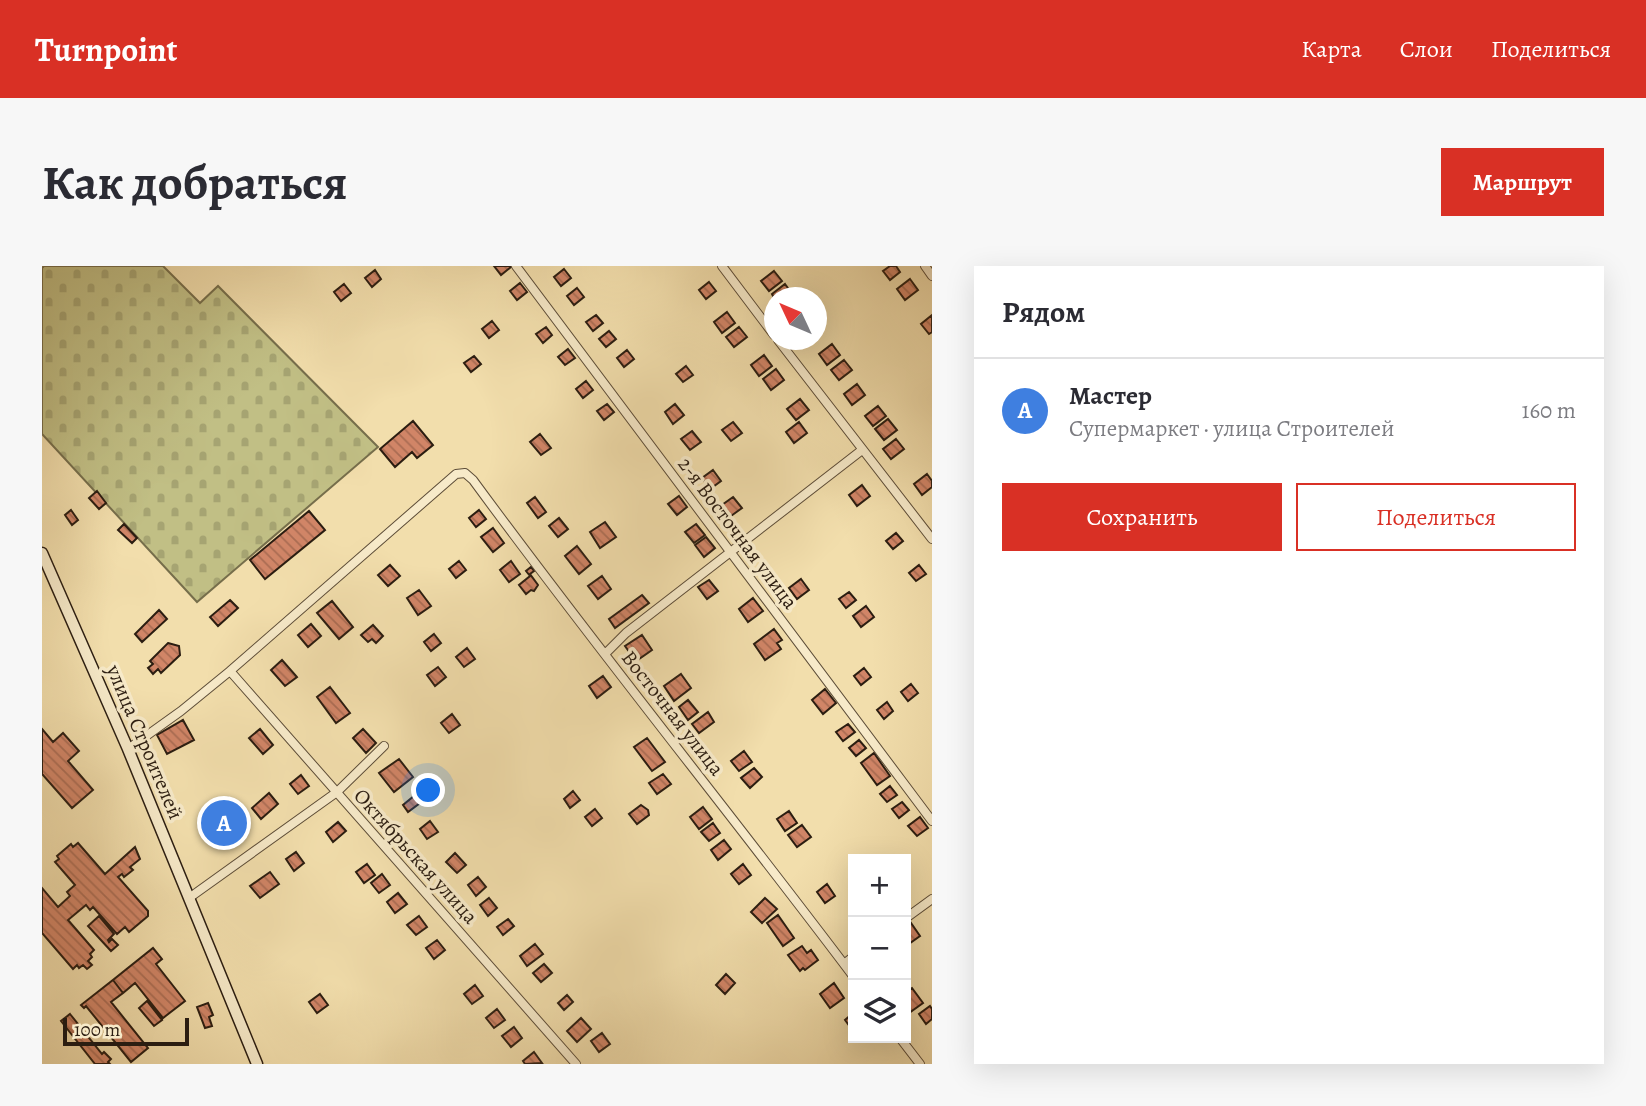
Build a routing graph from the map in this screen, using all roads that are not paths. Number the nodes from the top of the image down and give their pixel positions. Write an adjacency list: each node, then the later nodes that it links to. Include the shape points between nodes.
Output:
1 (516, 266): 10 (street, 2-я Восточная улица)
2 (723, 266): 5 (street)
3 (925, 266): 4 (street)
4 (932, 276)
5 (764, 320)
6 (786, 350): 7 (street)
7 (862, 450): 8 (street); 10 (street)
8 (932, 539)
9 (42, 553): 14 (main road, улица Строителей)
10 (731, 553): 11 (street); 16 (street, 2-я Восточная улица)
11 (605, 653): 12 (street, Восточная улица, via 465,473 456,474); 21 (street, Восточная улица)
12 (230, 671): 14 (street); 15 (street, Октябрьская улица)
13 (384, 746): 15 (street)
14 (128, 749): 17 (main road, улица Строителей)
15 (337, 792): 17 (street); 25 (street, Октябрьская улица)
16 (932, 821)
17 (189, 898): 24 (main road, улица Строителей)
18 (932, 899): 19 (street)
19 (907, 917)
20 (848, 961): 21 (street)
21 (844, 964): 22 (street, Восточная улица)
22 (848, 969)
23 (904, 1043): 26 (street)
24 (257, 1064)
25 (576, 1064)
26 (920, 1064)

